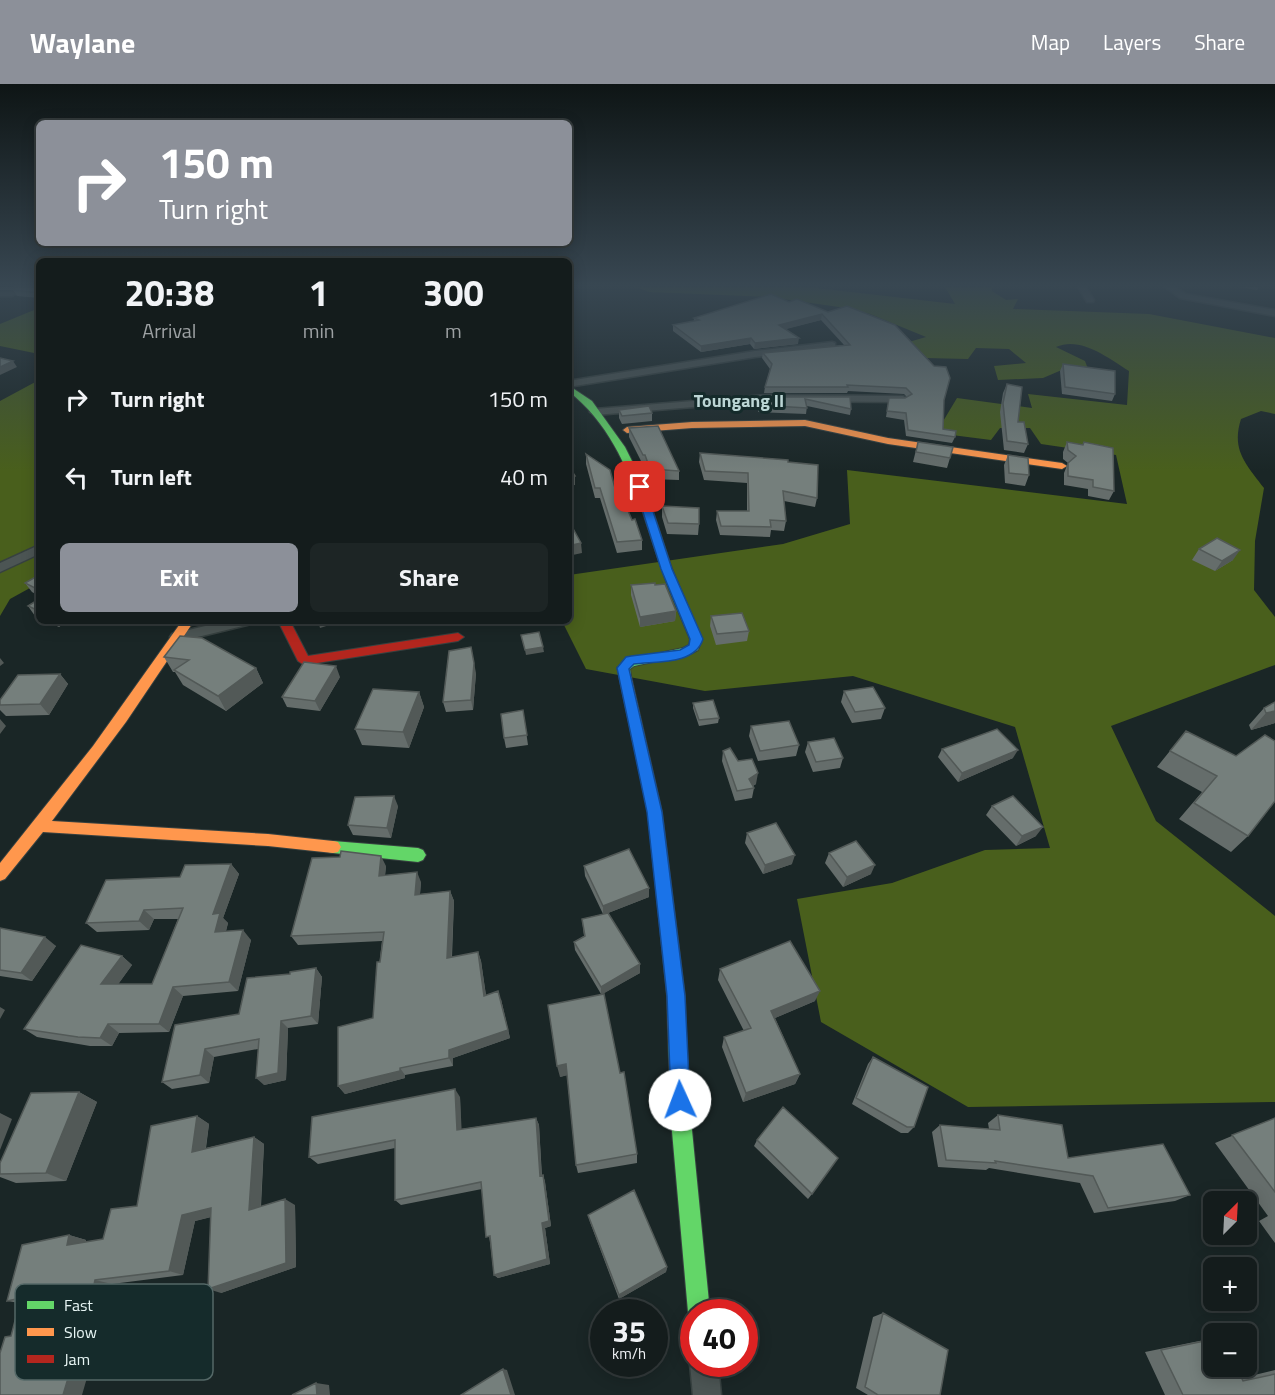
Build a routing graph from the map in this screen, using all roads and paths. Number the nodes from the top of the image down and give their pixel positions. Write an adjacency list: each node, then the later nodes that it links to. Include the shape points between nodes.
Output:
1 (806, 348): 2 (street)
2 (572, 385)
3 (572, 388): 5 (street)
4 (903, 399): 5 (street, via 767,398)
5 (595, 412): 6 (street)
6 (610, 432): 7 (street, via 692,425 806,423 888,441); 19 (street, via 640,487 667,569 696,639 694,647 683,654 631,660 623,668 656,824 676,996 681,1120)
7 (1062, 466)
8 (36, 550): 9 (street)
9 (0, 568)
10 (186, 624): 13 (street)
11 (233, 624): 13 (street)
12 (286, 624): 14 (street, via 304,661)
13 (177, 637): 15 (street)
14 (458, 637)
15 (40, 826): 16 (street, via 233,837); 17 (street)
16 (418, 855)
17 (6, 857): 18 (street)
18 (0, 874)
19 (698, 1299)
20 (705, 1377): 21 (street)
21 (707, 1395)

